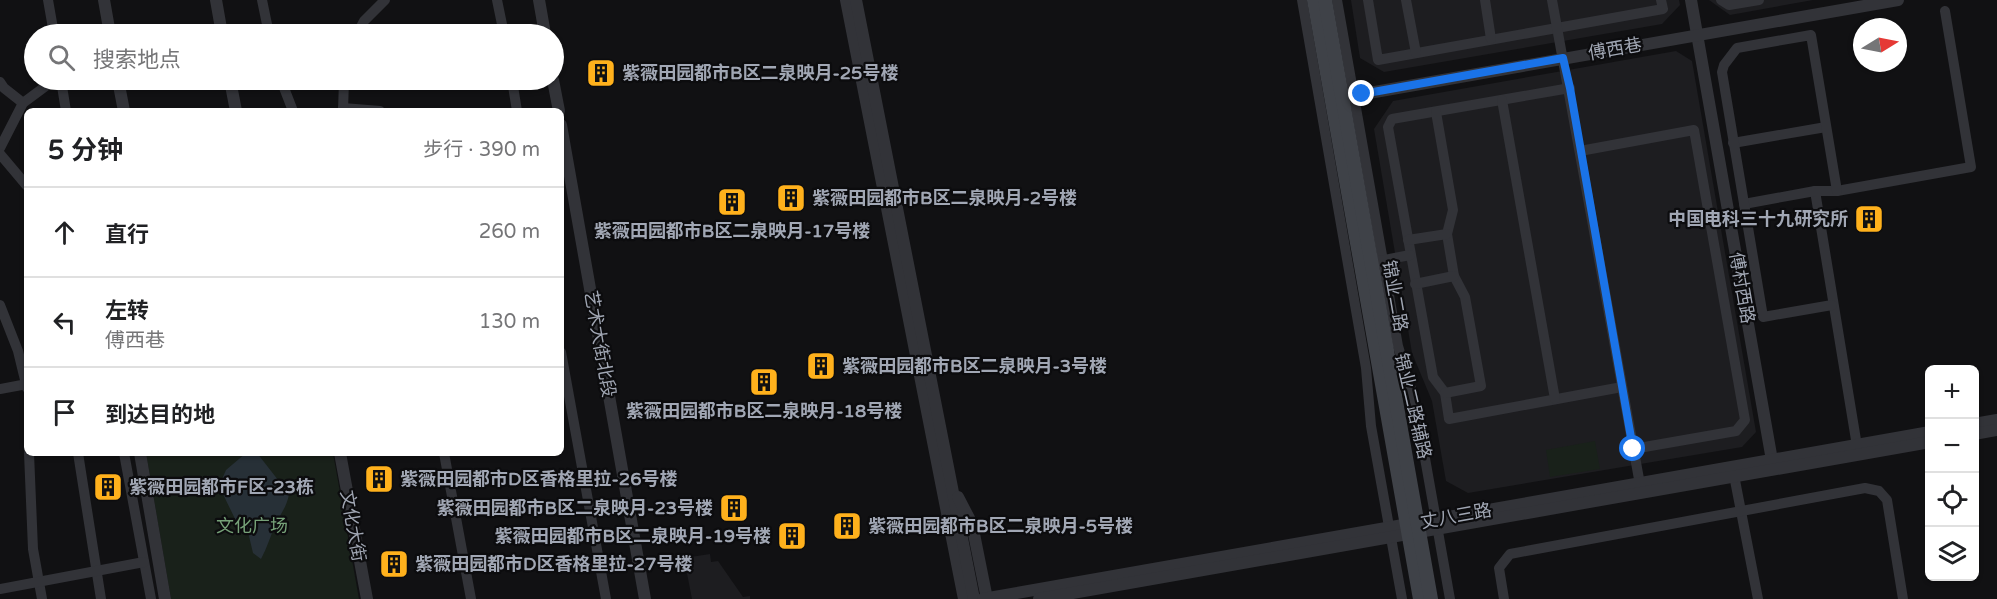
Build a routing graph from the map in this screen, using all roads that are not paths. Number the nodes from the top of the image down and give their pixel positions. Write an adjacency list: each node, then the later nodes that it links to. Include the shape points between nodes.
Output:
1 (48, 0): 24 (street)
2 (104, 0): 25 (street)
3 (216, 0): 26 (street)
4 (262, 0): 27 (street)
5 (385, 0): 28 (street)
6 (497, 0): 29 (street)
7 (539, 0): 30 (street)
8 (846, 0): 116 (street)
9 (856, 0): 98 (street)
10 (1302, 0): 103 (street, 锦业二路辅路, via 1366,368 1371,426)
11 (1314, 0): 46 (main road, 锦业二路)
12 (1324, 0): 46 (main road, 锦业二路)
13 (1337, 0): 46 (street)
14 (1368, 0): 34 (street, via 1378,60)
15 (1406, 0): 34 (street)
16 (1485, 0): 33 (street)
17 (1552, 0): 31 (street)
18 (1661, 0): 31 (street, via 1663,9)
19 (1691, 0): 32 (street, 傅村西路)
20 (1721, 0): 21 (street, via 1729,5)
21 (1759, 0)
22 (1898, 0): 32 (street, 傅西巷)
23 (1945, 11): 65 (street, via 1971,167)
24 (52, 24)
25 (108, 24)
26 (220, 24)
27 (267, 24)
28 (362, 24)
29 (502, 24)
30 (543, 24)
31 (1557, 28): 33 (street); 35 (street)
32 (1697, 35): 35 (street, 傅西巷); 96 (street, 傅村西路)
33 (1491, 39): 34 (street)
34 (1416, 53)
35 (1563, 58): 37 (street); 46 (street, 傅西巷)
36 (0, 82): 48 (street)
37 (1570, 88): 47 (street); 61 (street)
38 (41, 90): 48 (street)
39 (63, 90): 49 (street)
40 (120, 90): 50 (street)
41 (232, 90): 51 (street)
42 (285, 90): 52 (street)
43 (344, 90): 53 (street)
44 (514, 90): 54 (street)
45 (555, 90): 55 (street)
46 (1343, 98): 70 (main road, 锦业二路)
47 (1502, 100): 56 (street); 81 (street)
48 (23, 103): 60 (street)
49 (66, 108)
50 (123, 108)
51 (235, 108)
52 (291, 108)
53 (343, 108)
54 (517, 108)
55 (558, 108)
56 (1436, 112): 67 (street, via 1453,210); 68 (street, via 1392,119 1388,127)
57 (1826, 127): 59 (street); 59 (street, via 1811,35 1737,48 1724,65); 65 (street)
58 (564, 141): 115 (street, 艺术大街北段)
59 (1733, 143): 66 (street)
60 (0, 148)
61 (1580, 151): 78 (street); 88 (street, via 1694,130 1745,420 1736,431)
62 (0, 154): 63 (street)
63 (24, 182)
64 (1815, 191): 65 (street); 66 (street); 74 (street)
65 (1837, 191)
66 (1744, 204): 74 (street, via 1763,317)
67 (1447, 234): 68 (street); 71 (street)
68 (1408, 240): 69 (street)
69 (1410, 255): 70 (street); 72 (street)
70 (1372, 262): 101 (street, 锦业二路辅路, via 1415,402); 102 (main road, 锦业二路)
71 (1455, 276): 72 (street); 80 (street, via 1466,297 1481,386)
72 (1415, 284): 80 (street, via 1433,377)
73 (0, 305): 76 (street)
74 (1833, 305): 89 (street)
75 (564, 368): 114 (street)
76 (24, 374)
77 (24, 385): 79 (street)
78 (1623, 387): 81 (street); 88 (street)
79 (0, 389)
80 (1445, 393): 81 (street, via 1449,419)
81 (1555, 399)
82 (1997, 420): 83 (street)
83 (1979, 423)
84 (1997, 430): 86 (street)
85 (1925, 433): 89 (street, 丈八三路)
86 (1979, 433)
87 (1925, 442): 89 (street, 丈八三路)
88 (1633, 449): 99 (street)
89 (1857, 450): 96 (street, 丈八三路)
90 (29, 456): 106 (street, via 33,549)
91 (78, 456): 105 (street)
92 (125, 456): 104 (street)
93 (141, 456): 111 (street)
94 (341, 456): 112 (street, 文化大街)
95 (445, 456): 113 (street)
96 (1773, 465): 97 (street, 丈八三路)
97 (1734, 472): 99 (street, 丈八三路); 100 (street)
98 (951, 481): 117 (street); 118 (street, via 972,524)
99 (1640, 488): 101 (street, 丈八三路)
100 (1742, 510): 124 (street, via 1510,554 1498,568); 125 (street); 126 (street, via 1865,488 1879,491 1887,500)
101 (1437, 525): 102 (street, 丈八三路); 123 (street, 锦业二路辅路)
102 (1413, 529): 103 (street, 丈八三路); 121 (main road, 锦业二路); 122 (main road, 锦业二路)
103 (1390, 533): 118 (street, 丈八三路); 119 (street, 丈八三路); 120 (street, 锦业二路辅路)
104 (144, 562): 105 (street); 110 (street)
105 (95, 570): 106 (street); 109 (street)
106 (39, 581): 107 (street); 108 (street)
107 (0, 589)
108 (42, 599)
109 (101, 599)
110 (151, 599)
111 (165, 599)
112 (367, 599)
113 (471, 599)
114 (606, 599)
115 (645, 599)
116 (964, 599)
117 (974, 599)
118 (985, 599)
119 (1039, 599)
120 (1402, 599)
121 (1420, 599)
122 (1431, 599)
123 (1450, 599)
124 (1504, 599)
125 (1758, 599)
126 (1904, 599)

